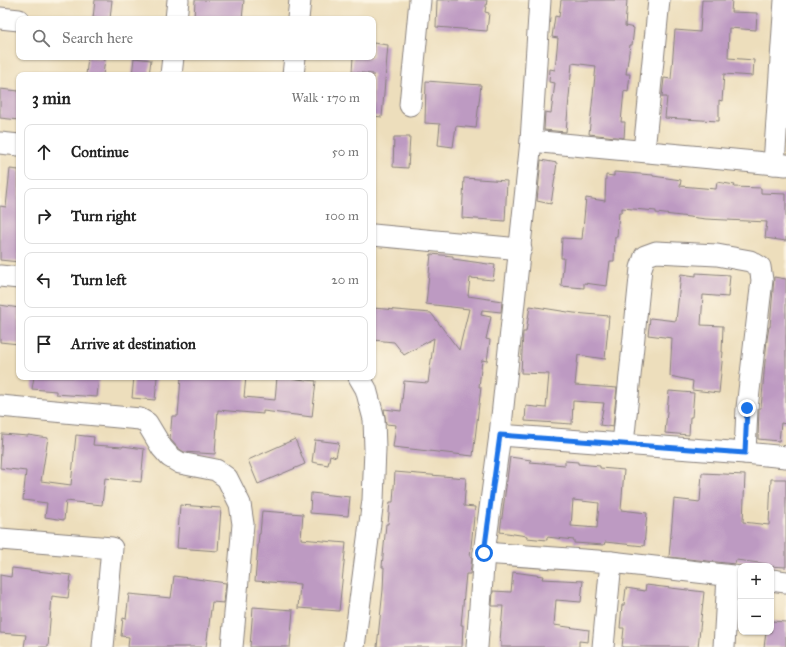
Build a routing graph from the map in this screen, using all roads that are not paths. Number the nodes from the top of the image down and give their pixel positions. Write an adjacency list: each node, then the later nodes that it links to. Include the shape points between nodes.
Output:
1 (178, 0): 7 (street)
2 (300, 0): 8 (street)
3 (420, 0): 15 (street)
4 (540, 0): 16 (street)
5 (659, 0): 19 (street)
6 (785, 0): 20 (street)
7 (176, 16)
8 (298, 16)
9 (0, 18): 10 (street)
10 (16, 20)
11 (173, 60): 13 (street)
12 (295, 60): 14 (street)
13 (171, 72)
14 (293, 72)
15 (410, 105)
16 (532, 141): 19 (street); 22 (street)
17 (0, 143): 18 (street)
18 (16, 145)
19 (644, 151): 20 (street)
20 (780, 164)
21 (376, 236): 22 (street)
22 (521, 249): 27 (street)
23 (0, 276): 24 (street)
24 (16, 278)
25 (361, 380): 39 (street, via 366,389 374,419 375,449 373,500)
26 (0, 406): 38 (street, via 140,419 147,423 170,457 180,463 216,470 227,478 240,504 243,524)
27 (500, 435): 28 (street); 32 (street)
28 (623, 444): 29 (street); 29 (street, via 641,268 646,256 656,252 717,255 750,261 760,267 762,280 747,408)
29 (745, 453): 30 (street)
30 (786, 457)
31 (0, 539): 37 (street, via 112,548)
32 (484, 553): 33 (street); 40 (street)
33 (611, 562): 34 (street); 41 (street)
34 (735, 577): 42 (street)
35 (774, 580): 36 (street)
36 (786, 582)
37 (103, 647)
38 (232, 647)
39 (354, 647)
40 (477, 647)
41 (603, 647)
42 (724, 647)

